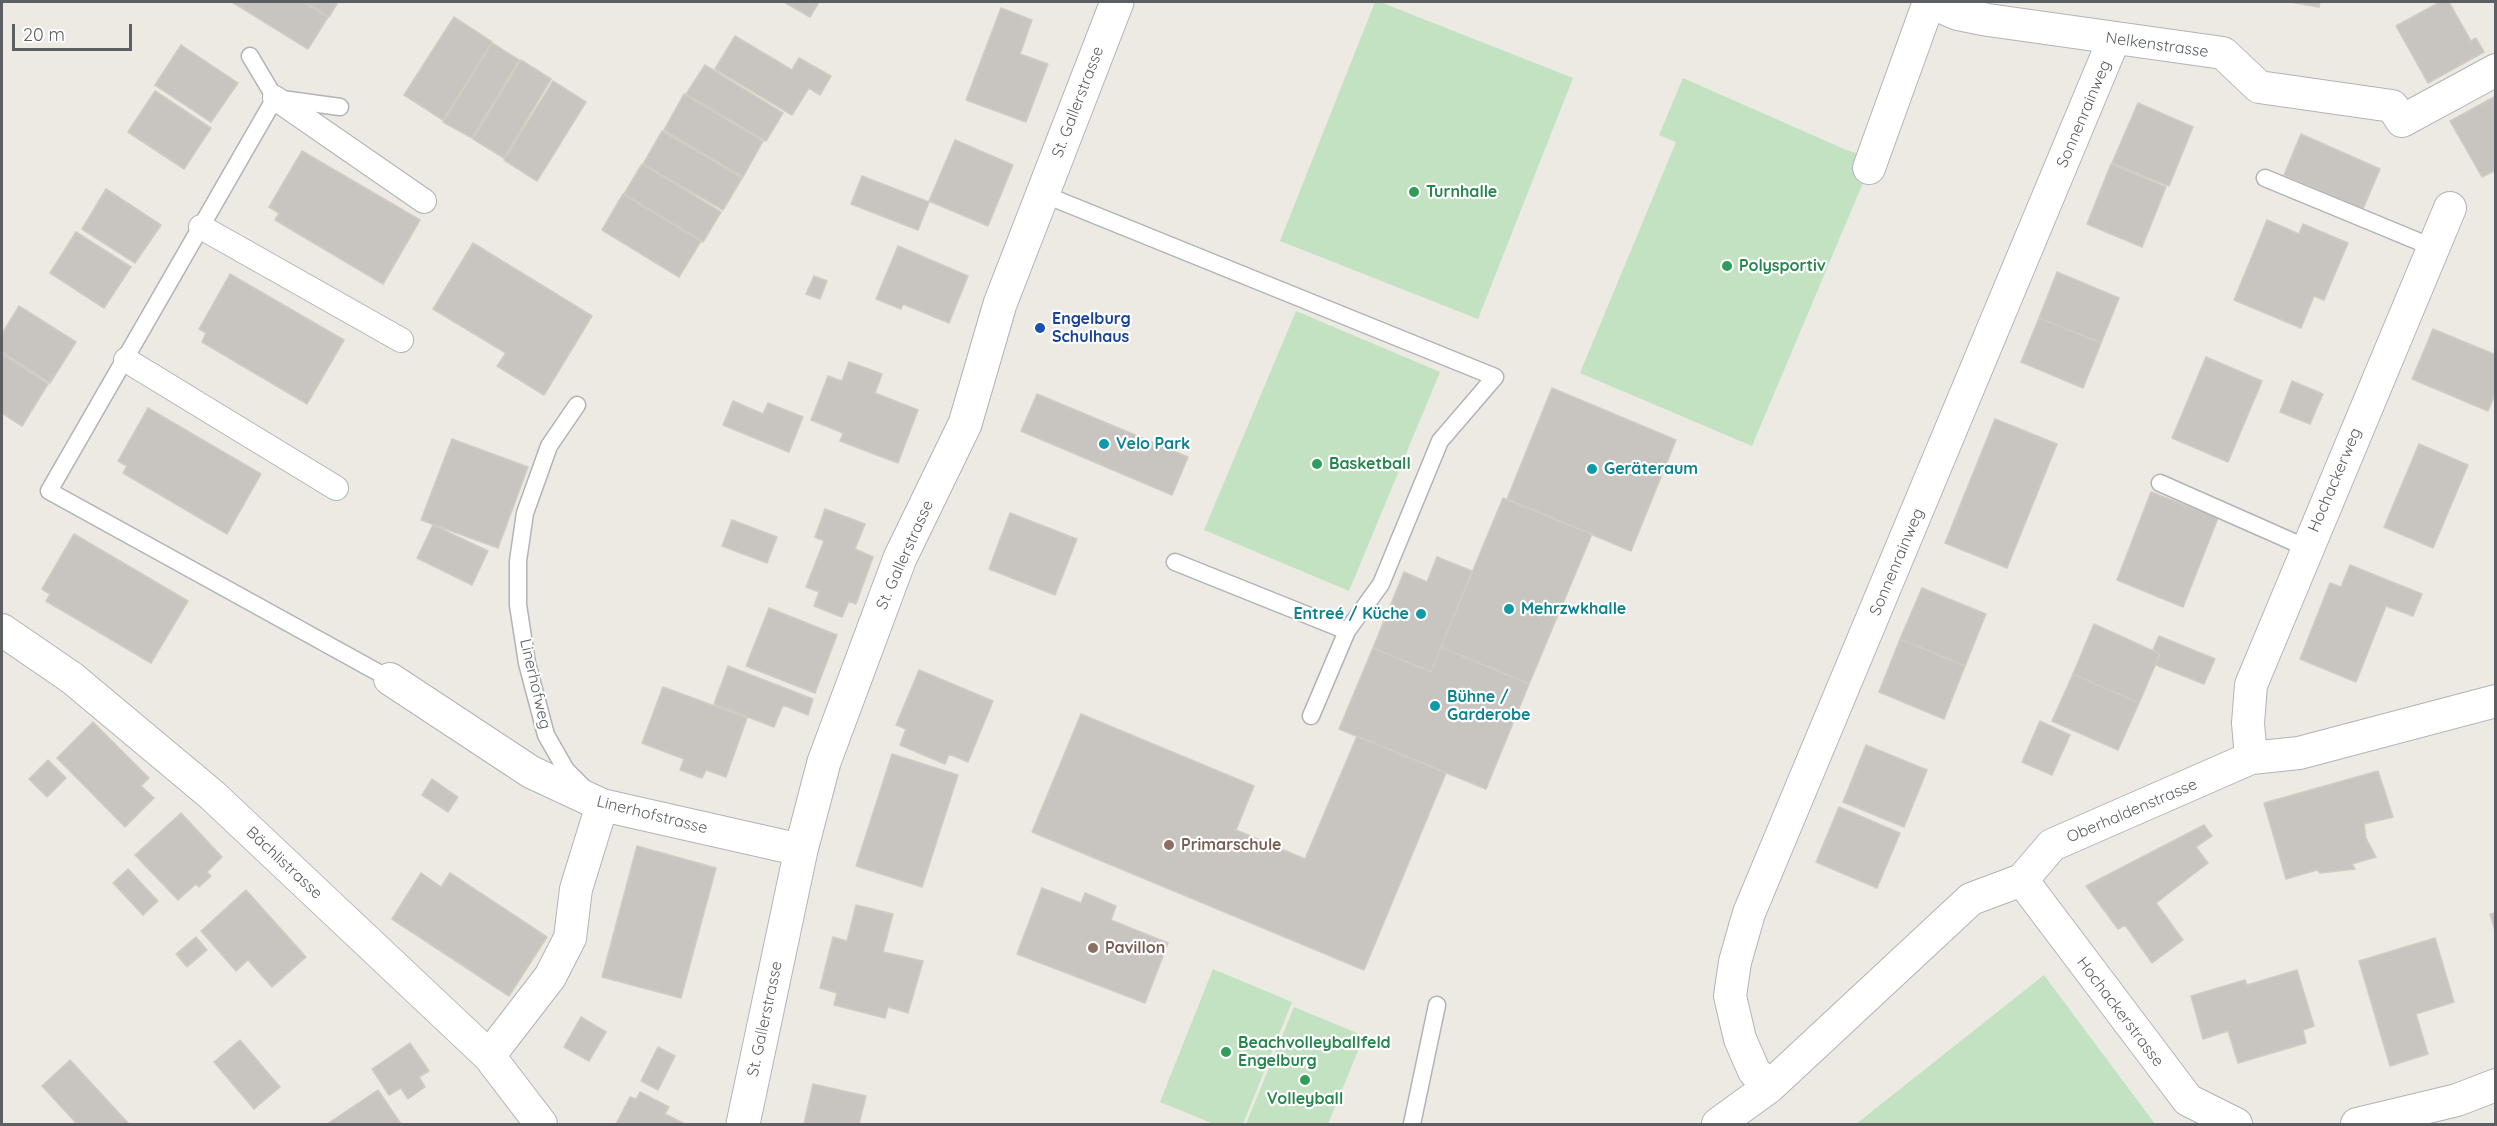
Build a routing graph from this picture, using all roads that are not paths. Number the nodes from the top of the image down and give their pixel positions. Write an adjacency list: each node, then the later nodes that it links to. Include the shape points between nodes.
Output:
1 (1117, 2): 10 (street, St. Gallerstrasse)
2 (1929, 2): 3 (street, Nelkenstrasse, via 1958,14 1988,20); 8 (street, Nelkenstrasse)
3 (2114, 39): 5 (street, Nelkenstrasse, via 2223,53 2259,87 2392,106 2402,121); 34 (street, Sonnenrainweg, via 1749,913 1730,996 1740,1039 1754,1071)
4 (250, 56): 6 (lane)
5 (2496, 70)
6 (275, 98): 7 (lane); 11 (street); 13 (lane)
7 (340, 107)
8 (1869, 168)
9 (2265, 178): 14 (lane)
10 (1043, 194): 23 (lane, via 1495,377 1440,441 1381,584); 29 (street, St. Gallerstrasse, via 1000,304 966,424 900,558 854,680 824,762)
11 (424, 201)
12 (2450, 208): 14 (street, Hochackerweg)
13 (201, 227): 15 (street); 16 (lane)
14 (2432, 247): 20 (street, Hochackerweg)
15 (401, 340)
16 (126, 360): 19 (street); 24 (lane, via 49,491)
17 (577, 405): 28 (lane, Linerhofweg, via 549,446 525,513 518,561 518,605 527,663 546,735 566,770)
18 (2160, 483): 20 (lane)
19 (336, 488)
20 (2307, 548): 27 (street, Hochackerweg, via 2252,685 2248,723)
21 (1175, 562): 23 (lane)
22 (2, 630): 32 (street, Bächlistrasse, via 72,678 212,795)
23 (1347, 631): 26 (lane)
24 (390, 679): 28 (street, Linerhofstrasse, via 531,772)
25 (2496, 701): 27 (street, Oberhaldenstrasse, via 2299,753)
26 (1311, 716)
27 (2251, 758): 30 (street, Oberhaldenstrasse, via 2052,845)
28 (602, 805): 29 (street, Linerhofstrasse); 32 (street, via 576,889 570,938 550,977)
29 (801, 850): 36 (street, St. Gallerstrasse)
30 (2022, 880): 34 (street, Oberhaldenstrasse, via 1971,899); 39 (street, Hochackerstrasse, via 2188,1100)
31 (1437, 1005): 37 (lane)
32 (489, 1056): 35 (street, Bächlistrasse)
33 (2496, 1085): 40 (street, via 2457,1100)
34 (1769, 1087): 38 (street, Oberhaldenstrasse)
35 (541, 1125)
36 (743, 1125)
37 (1412, 1125)
38 (1718, 1125)
39 (2236, 1125)
40 (2357, 1125)

